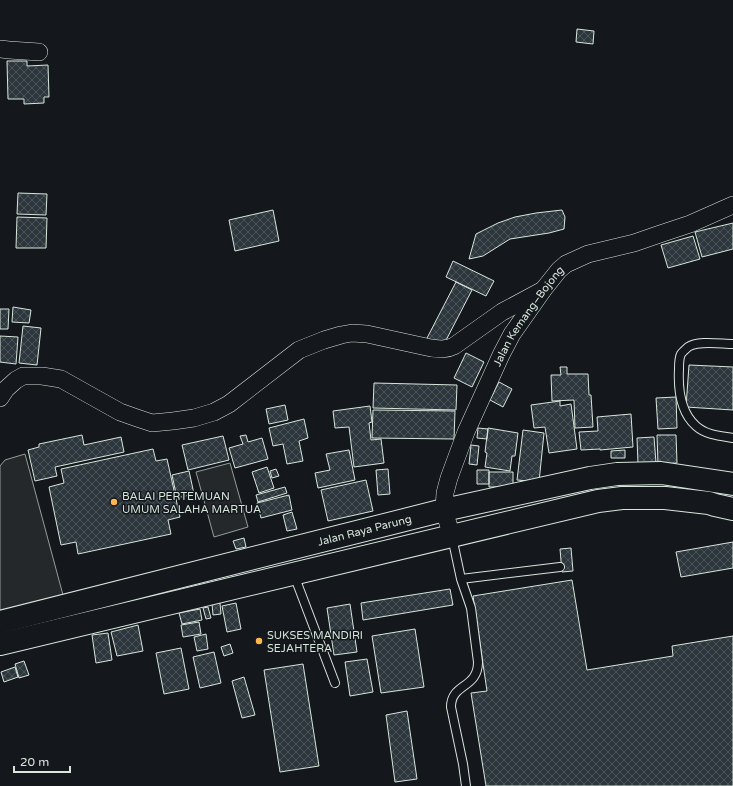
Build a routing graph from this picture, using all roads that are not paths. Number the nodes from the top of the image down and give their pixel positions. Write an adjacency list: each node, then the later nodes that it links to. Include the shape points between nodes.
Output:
1 (0, 49): 2 (street)
2 (39, 52)
3 (733, 205): 4 (street, Jalan Kemang–Bojong, via 690,224 576,259 559,270)
4 (543, 290): 6 (street, via 502,312 448,349 431,348 367,334 352,333 324,340 299,350 229,404 194,418 152,423 120,412 61,379 42,376 23,376 6,389); 10 (street, Jalan Kemang–Bojong, via 512,334 466,432 451,471 445,493)
5 (733, 344): 7 (lane, via 696,343 688,346 679,361 679,387 683,407 696,426 707,433)
6 (0, 398)
7 (733, 438)
8 (733, 484): 10 (highway, Jalan Raya Parung, via 661,473 617,474)
9 (733, 509): 11 (highway, via 709,503 665,498 622,498)
10 (444, 510): 11 (street, Jalan Kemang–Bojong); 15 (highway, Jalan Raya Parung)
11 (452, 537): 13 (highway); 14 (lane)
12 (560, 567): 14 (lane)
13 (293, 575): 16 (highway); 17 (lane)
14 (461, 579): 18 (lane, via 471,608 478,662 475,677 456,692 450,707)
15 (0, 622)
16 (0, 644)
17 (335, 684)
18 (466, 786)

